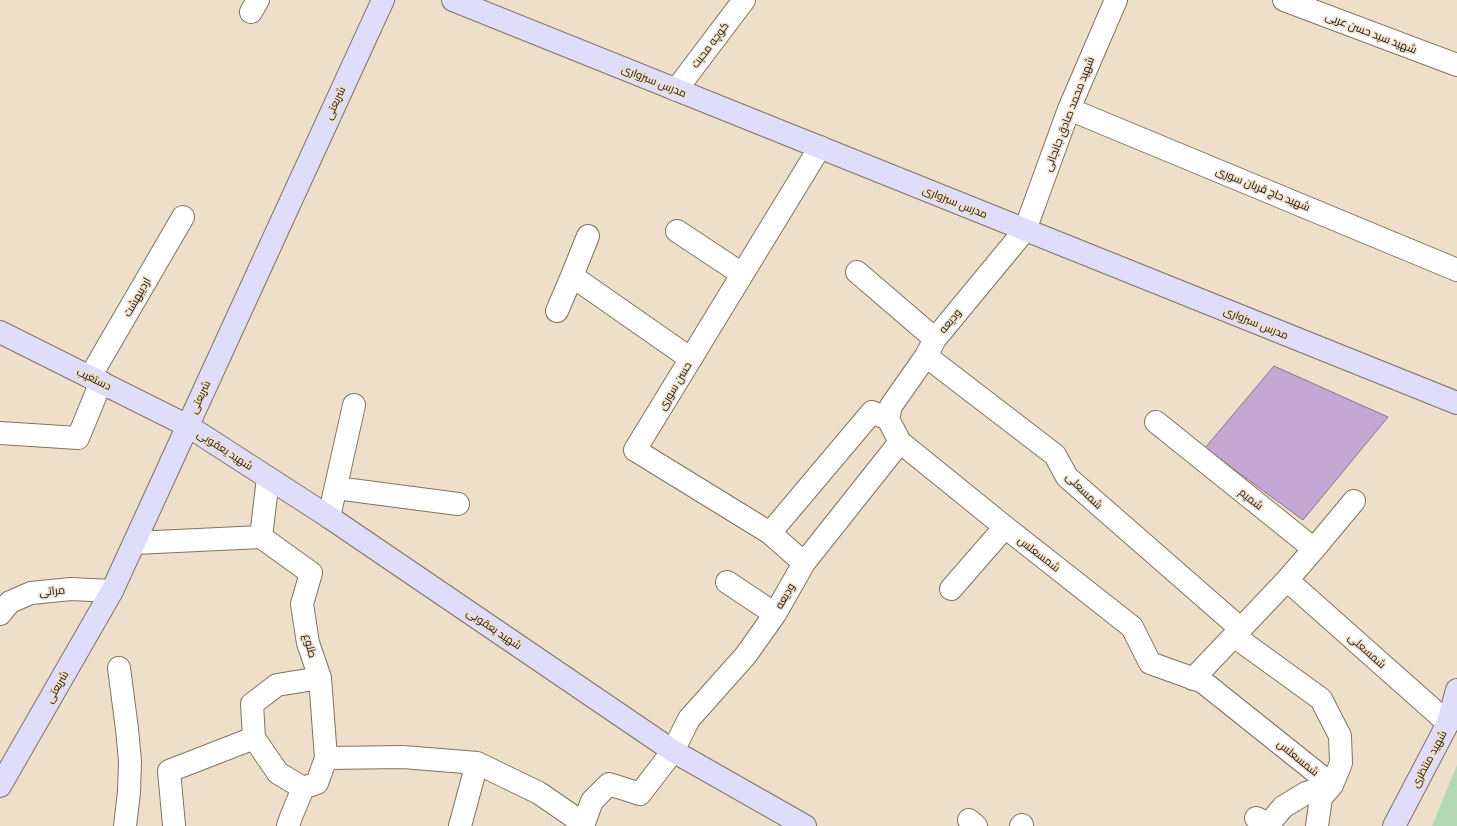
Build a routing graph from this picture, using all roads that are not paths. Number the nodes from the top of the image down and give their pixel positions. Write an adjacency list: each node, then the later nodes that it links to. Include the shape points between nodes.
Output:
1 (383, 0): 27 (main road, شریعتی)
2 (453, 0): 7 (main road, مدرس سبزواری)
3 (744, 0): 7 (street, کوچه محبت)
4 (1116, 0): 8 (street, شهید محمد صادق جانجانی)
5 (1284, 0): 6 (street, شهید سید حسن عربی)
6 (1457, 65)
7 (676, 90): 9 (main road, مدرس سبزواری)
8 (1069, 109): 11 (street, شهید محمد صادق جانجانی); 14 (street, شهید حاج قربان سوری)
9 (820, 148): 11 (main road, مدرس سبزواری); 16 (street, حسن سوری)
10 (183, 217): 22 (street, اردیبهشت)
11 (1025, 230): 20 (street, ودیعه); 23 (main road, مدرس سبزواری)
12 (677, 231): 16 (street)
13 (588, 236): 17 (street)
14 (1457, 270)
15 (857, 272): 20 (street, شمسعلی)
16 (742, 274): 21 (street, حسن سوری)
17 (572, 276): 18 (street); 21 (street)
18 (557, 311)
19 (0, 332): 22 (main road, دستغیب)
20 (931, 348): 25 (street, ودیعه, via 891,406); 47 (street, شمسعلی, via 1055,455 1067,477)
21 (691, 359): 36 (street, حسن سوری, via 635,450)
22 (96, 380): 27 (main road, دستغیب); 28 (street, اردیبهشت, via 78,438)
23 (1457, 403)
24 (354, 405): 31 (street)
25 (888, 419): 29 (street, شمسعلس); 36 (street, via 872,412)
26 (1156, 422): 39 (street, شمیم)
27 (188, 426): 30 (main road, شهید یعقوبی); 38 (main road, شریعتی)
28 (0, 433)
29 (900, 442): 35 (street, شمسعلس); 40 (street, ودیعه)
30 (268, 478): 34 (main road, شهید یعقوبی); 37 (street)
31 (336, 488): 33 (street); 34 (street)
32 (1354, 501): 39 (street)
33 (458, 504)
34 (329, 517): 54 (main road, شهید یعقوبی)
35 (1004, 527): 43 (street); 50 (street, شمسعلس, via 1132,627 1150,662)
36 (770, 533): 40 (street, حسن سوری)
37 (261, 537): 38 (street); 49 (street, طلوع, via 311,574 302,604 308,643)
38 (135, 543): 44 (main road, شریعتی)
39 (1314, 549): 41 (street)
40 (804, 564): 46 (street, ودیعه)
41 (1287, 580): 47 (street); 52 (street, شمسعلی)
42 (727, 582): 46 (street)
43 (951, 589)
44 (112, 591): 45 (street, مراتی, via 71,589 31,593 10,602); 58 (main road, شریعتی)
45 (0, 614)
46 (775, 614): 54 (street, ودیعه, via 746,655 689,719)
47 (1237, 633): 50 (street); 57 (street, شمسعلی, via 1321,699 1340,736 1341,763)
48 (119, 668): 62 (street, via 130,761)
49 (320, 678): 53 (street, via 277,684 252,704); 55 (street, طلوع)
50 (1193, 678): 57 (street, شمسعلس, via 1203,682)
51 (1457, 690): 52 (main road, شهید منتظری)
52 (1448, 723): 68 (main road, شهید منتظری)
53 (254, 738): 59 (street, via 278,773); 63 (street, via 169,771)
54 (673, 750): 61 (street, ودیعه, via 640,794 609,784 592,801); 66 (main road, شهید یعقوبی)
55 (326, 758): 56 (street, via 403,757); 59 (street, طلوع, via 316,784)
56 (477, 763): 61 (street, via 539,793); 65 (street)
57 (1332, 785): 60 (street, via 1306,793 1283,808 1269,824); 67 (street, شمسعلی, via 1321,798)
58 (0, 786)
59 (303, 788): 64 (street)
60 (1256, 818)
61 (584, 825)
62 (126, 826)
63 (171, 826)
64 (288, 826)
65 (460, 826)
66 (805, 826)
67 (1317, 826)
68 (1394, 826)

